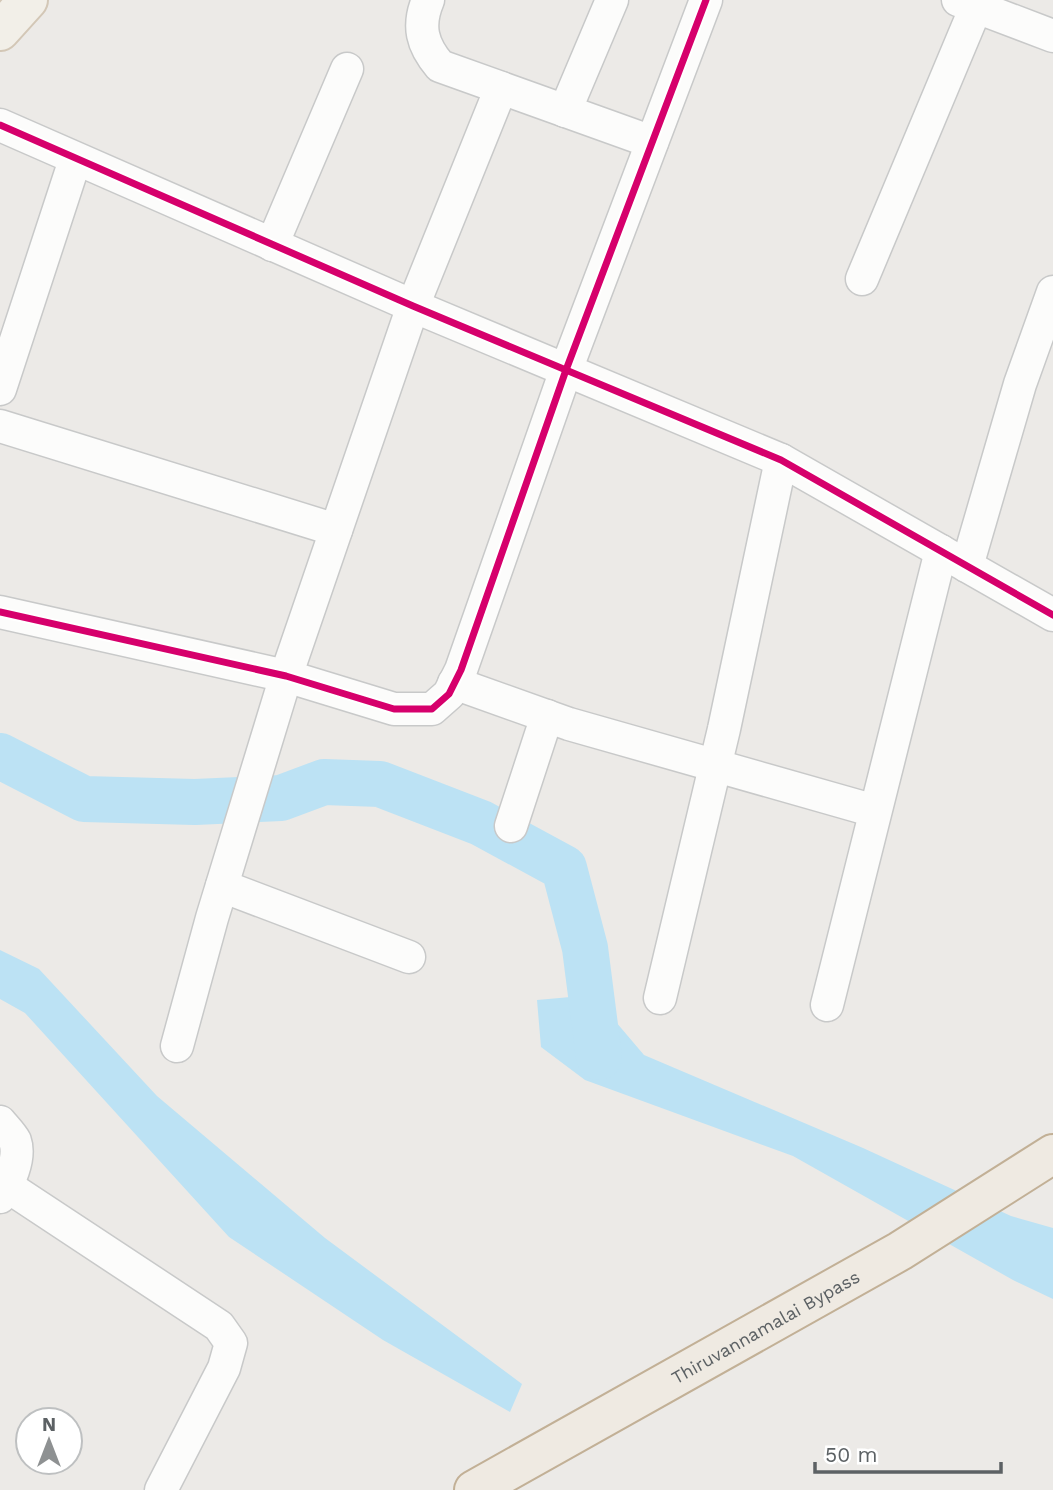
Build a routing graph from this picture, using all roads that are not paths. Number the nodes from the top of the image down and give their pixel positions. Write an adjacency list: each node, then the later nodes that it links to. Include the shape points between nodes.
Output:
1 (28, 0): 6 (main road)
2 (428, 0): 9 (street, via 421,35 429,54 440,66)
3 (612, 0): 10 (street)
4 (706, 0): 12 (street)
5 (967, 4): 7 (street); 15 (street)
6 (0, 31)
7 (1053, 36)
8 (347, 69): 14 (street)
9 (501, 88): 10 (street); 17 (street)
10 (565, 111): 12 (street)
11 (0, 125): 13 (street)
12 (652, 142): 18 (street)
13 (75, 160): 14 (street); 19 (street)
14 (272, 245): 17 (street)
15 (862, 279)
16 (1053, 292): 23 (street)
17 (413, 306): 18 (street); 22 (street)
18 (566, 370): 21 (street); 27 (street)
19 (0, 388)
20 (0, 426): 22 (street)
21 (781, 460): 23 (street); 29 (street)
22 (336, 530): 26 (street)
23 (954, 558): 25 (street); 30 (street)
24 (0, 612): 26 (street)
25 (1053, 615)
26 (286, 676): 27 (street, via 416,712 432,709); 32 (street)
27 (454, 683): 28 (street)
28 (547, 716): 29 (street); 31 (street)
29 (714, 766): 30 (street); 34 (street)
30 (875, 811): 35 (street)
31 (511, 826)
32 (222, 886): 33 (street); 36 (street)
33 (409, 957)
34 (660, 998)
35 (827, 1005)
36 (177, 1046)
37 (0, 1122): 39 (street, via 15,1141 15,1158)
38 (1042, 1161): 41 (highway, Thiruvannamalai Bypass, via 900,1251)
39 (4, 1191): 40 (street, via 219,1326 231,1343 224,1368)
40 (161, 1490)
41 (474, 1490)

